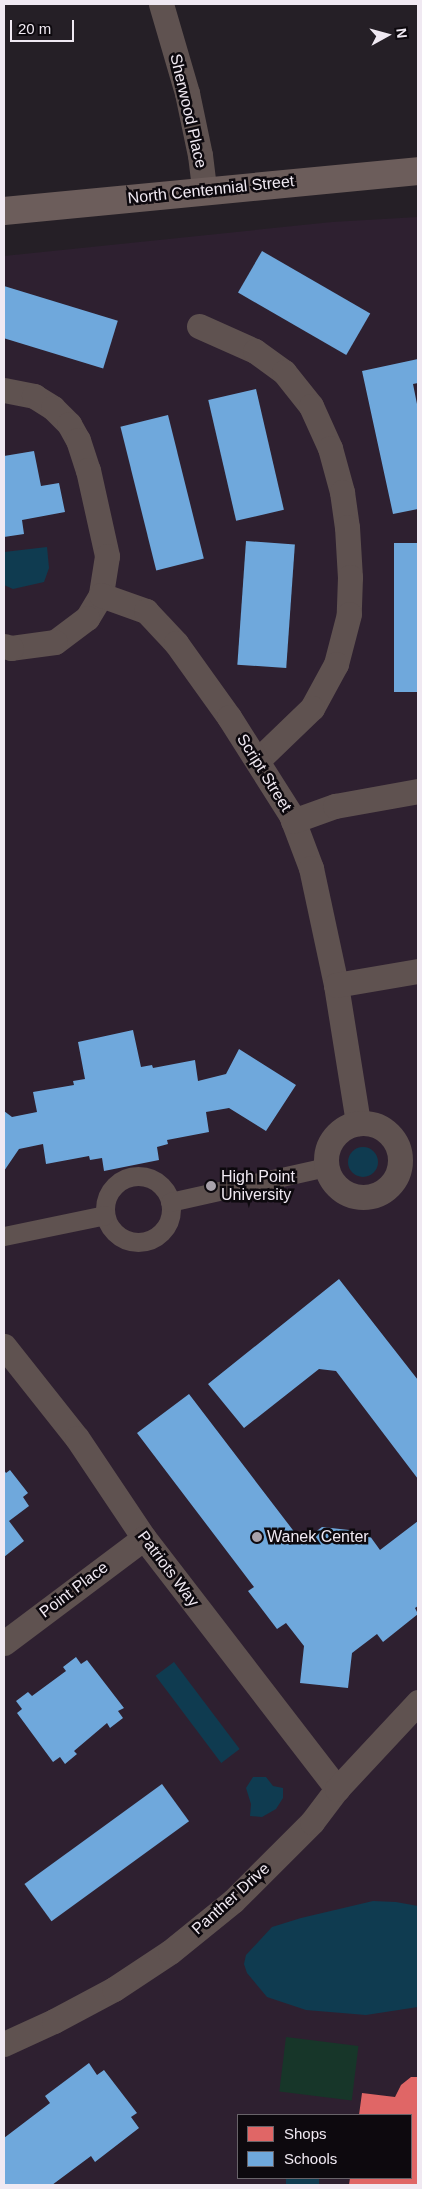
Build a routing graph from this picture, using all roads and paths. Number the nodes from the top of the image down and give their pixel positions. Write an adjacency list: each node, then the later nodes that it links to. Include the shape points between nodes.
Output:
1 (161, 4): 3 (street, Sherwood Place, via 187,93)
2 (418, 171): 3 (main road, North Centennial Street)
3 (204, 190): 4 (main road, North Centennial Street)
4 (4, 211)
5 (199, 326): 9 (street, via 255,351 284,372 311,406 330,448 348,528 348,614 336,664 312,708)
6 (4, 390): 7 (street, via 34,396 53,408 69,424 78,440 108,556)
7 (101, 595): 8 (street, via 87,618 55,642); 9 (street, Script Street, via 146,611 176,643)
8 (4, 646)
9 (257, 761): 11 (street, Script Street)
10 (418, 791): 11 (street, via 335,806)
11 (294, 821): 13 (street, Script Street, via 311,868)
12 (418, 971): 13 (street)
13 (336, 985): 14 (street, Script Street)
14 (358, 1123): 15 (street, via 336,1134 326,1155); 15 (street, via 381,1127 397,1145 399,1169 394,1181 385,1190 361,1198 338,1188)
15 (326, 1167): 16 (street)
16 (170, 1202): 17 (street, via 158,1182 142,1175 131,1176 111,1188 106,1198); 17 (street, via 171,1213 163,1230 143,1242 132,1242 116,1234)
17 (105, 1215): 18 (street)
18 (4, 1236)
19 (4, 1346): 20 (street, Patriots Way, via 77,1438)
20 (144, 1538): 21 (street, Point Place); 23 (street, Patriots Way)
21 (4, 1642)
22 (418, 1702): 23 (street, Panther Drive)
23 (337, 1789): 24 (street, Panther Drive, via 312,1822 256,1879 170,1952 114,1989 54,2022)
24 (4, 2044)

